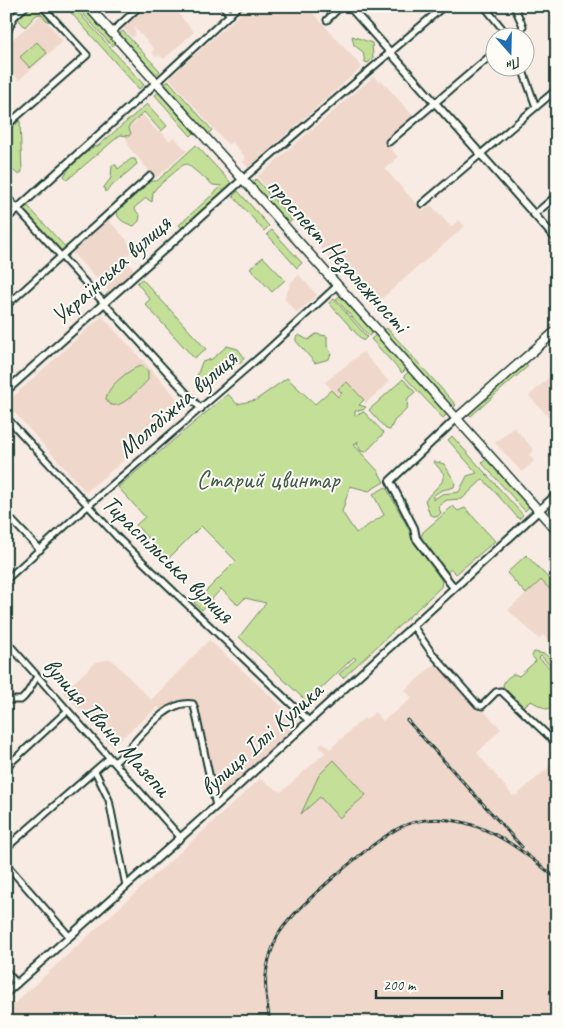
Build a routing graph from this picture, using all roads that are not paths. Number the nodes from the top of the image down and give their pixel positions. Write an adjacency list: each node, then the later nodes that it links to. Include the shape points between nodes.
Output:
1 (26, 6): 17 (street, via 14,17)
2 (42, 6): 25 (street, via 87,55)
3 (88, 6): 16 (main road, проспект Незалежності)
4 (140, 6): 16 (street)
5 (222, 6): 12 (street)
6 (239, 6): 12 (street)
7 (341, 6): 13 (street)
8 (349, 6): 18 (street)
9 (444, 6): 18 (street)
10 (484, 6): 14 (street)
11 (514, 6): 15 (street)
12 (230, 15): 21 (street)
13 (327, 20)
14 (503, 28)
15 (522, 28)
16 (112, 32): 21 (main road, проспект Незалежності)
17 (6, 35)
18 (391, 53): 23 (street); 29 (street)
19 (486, 59): 23 (street)
20 (526, 78): 24 (street)
21 (157, 82): 29 (main road, проспект Незалежності); 33 (street)
22 (557, 89): 24 (street)
23 (434, 102): 26 (street); 27 (street)
24 (536, 107): 27 (street)
25 (6, 126)
26 (389, 142)
27 (481, 154): 32 (street); 34 (street)
28 (150, 176): 37 (street)
29 (243, 179): 38 (main road, проспект Незалежності); 39 (street, Українська вулиця)
30 (6, 196): 33 (street)
31 (557, 196): 34 (street)
32 (422, 204)
33 (18, 208): 35 (street); 37 (street)
34 (535, 214): 36 (street)
35 (6, 218)
36 (557, 240)
37 (62, 256): 39 (street); 40 (street)
38 (338, 285): 43 (street, Молодіжна вулиця); 45 (main road, проспект Незалежності)
39 (104, 304): 42 (street, Українська вулиця); 43 (street)
40 (6, 306)
41 (557, 330): 45 (main road)
42 (6, 391)
43 (201, 409): 47 (street, Молодіжна вулиця)
44 (6, 417): 47 (street, Тираспільська вулиця)
45 (457, 418): 48 (main road, проспект Незалежності); 53 (street, via 390,481 416,538)
46 (557, 494): 48 (street, вулиця Іллі Кулика)
47 (87, 506): 51 (street, Молодіжна вулиця); 59 (street, Тираспільська вулиця)
48 (538, 510): 50 (main road, проспект Незалежності); 53 (street, вулиця Іллі Кулика)
49 (6, 514): 51 (street)
50 (557, 531)
51 (40, 550): 52 (street, Молодіжна вулиця)
52 (6, 580)
53 (454, 588): 54 (street, вулиця Іллі Кулика)
54 (412, 626): 59 (street, вулиця Іллі Кулика); 60 (street, via 478,705 482,706 501,691)
55 (6, 641): 56 (street, вулиця Івана Мазепи)
56 (37, 677): 57 (street, via 25,698); 58 (street, вулиця Івана Мазепи)
57 (6, 700)
58 (67, 711): 61 (street, вулиця Івана Мазепи); 62 (street)
59 (309, 722): 64 (street, вулиця Іллі Кулика)
60 (557, 744)
61 (112, 760): 63 (street, via 107,760); 64 (street, via 116,761 125,753 132,742 163,714 186,703 192,704); 65 (street, вулиця Івана Мазепи)
62 (6, 767)
63 (95, 771): 66 (street); 68 (street, via 108,800)
64 (216, 806): 65 (street, вулиця Іллі Кулика)
65 (181, 838): 68 (street, вулиця Іллі Кулика)
66 (6, 848)
67 (6, 864): 69 (street)
68 (126, 886): 69 (street, вулиця Іллі Кулика)
69 (69, 936): 71 (street, вулиця Іллі Кулика)
70 (6, 971): 71 (street)
71 (17, 984): 72 (street, вулиця Іллі Кулика)
72 (6, 993)

